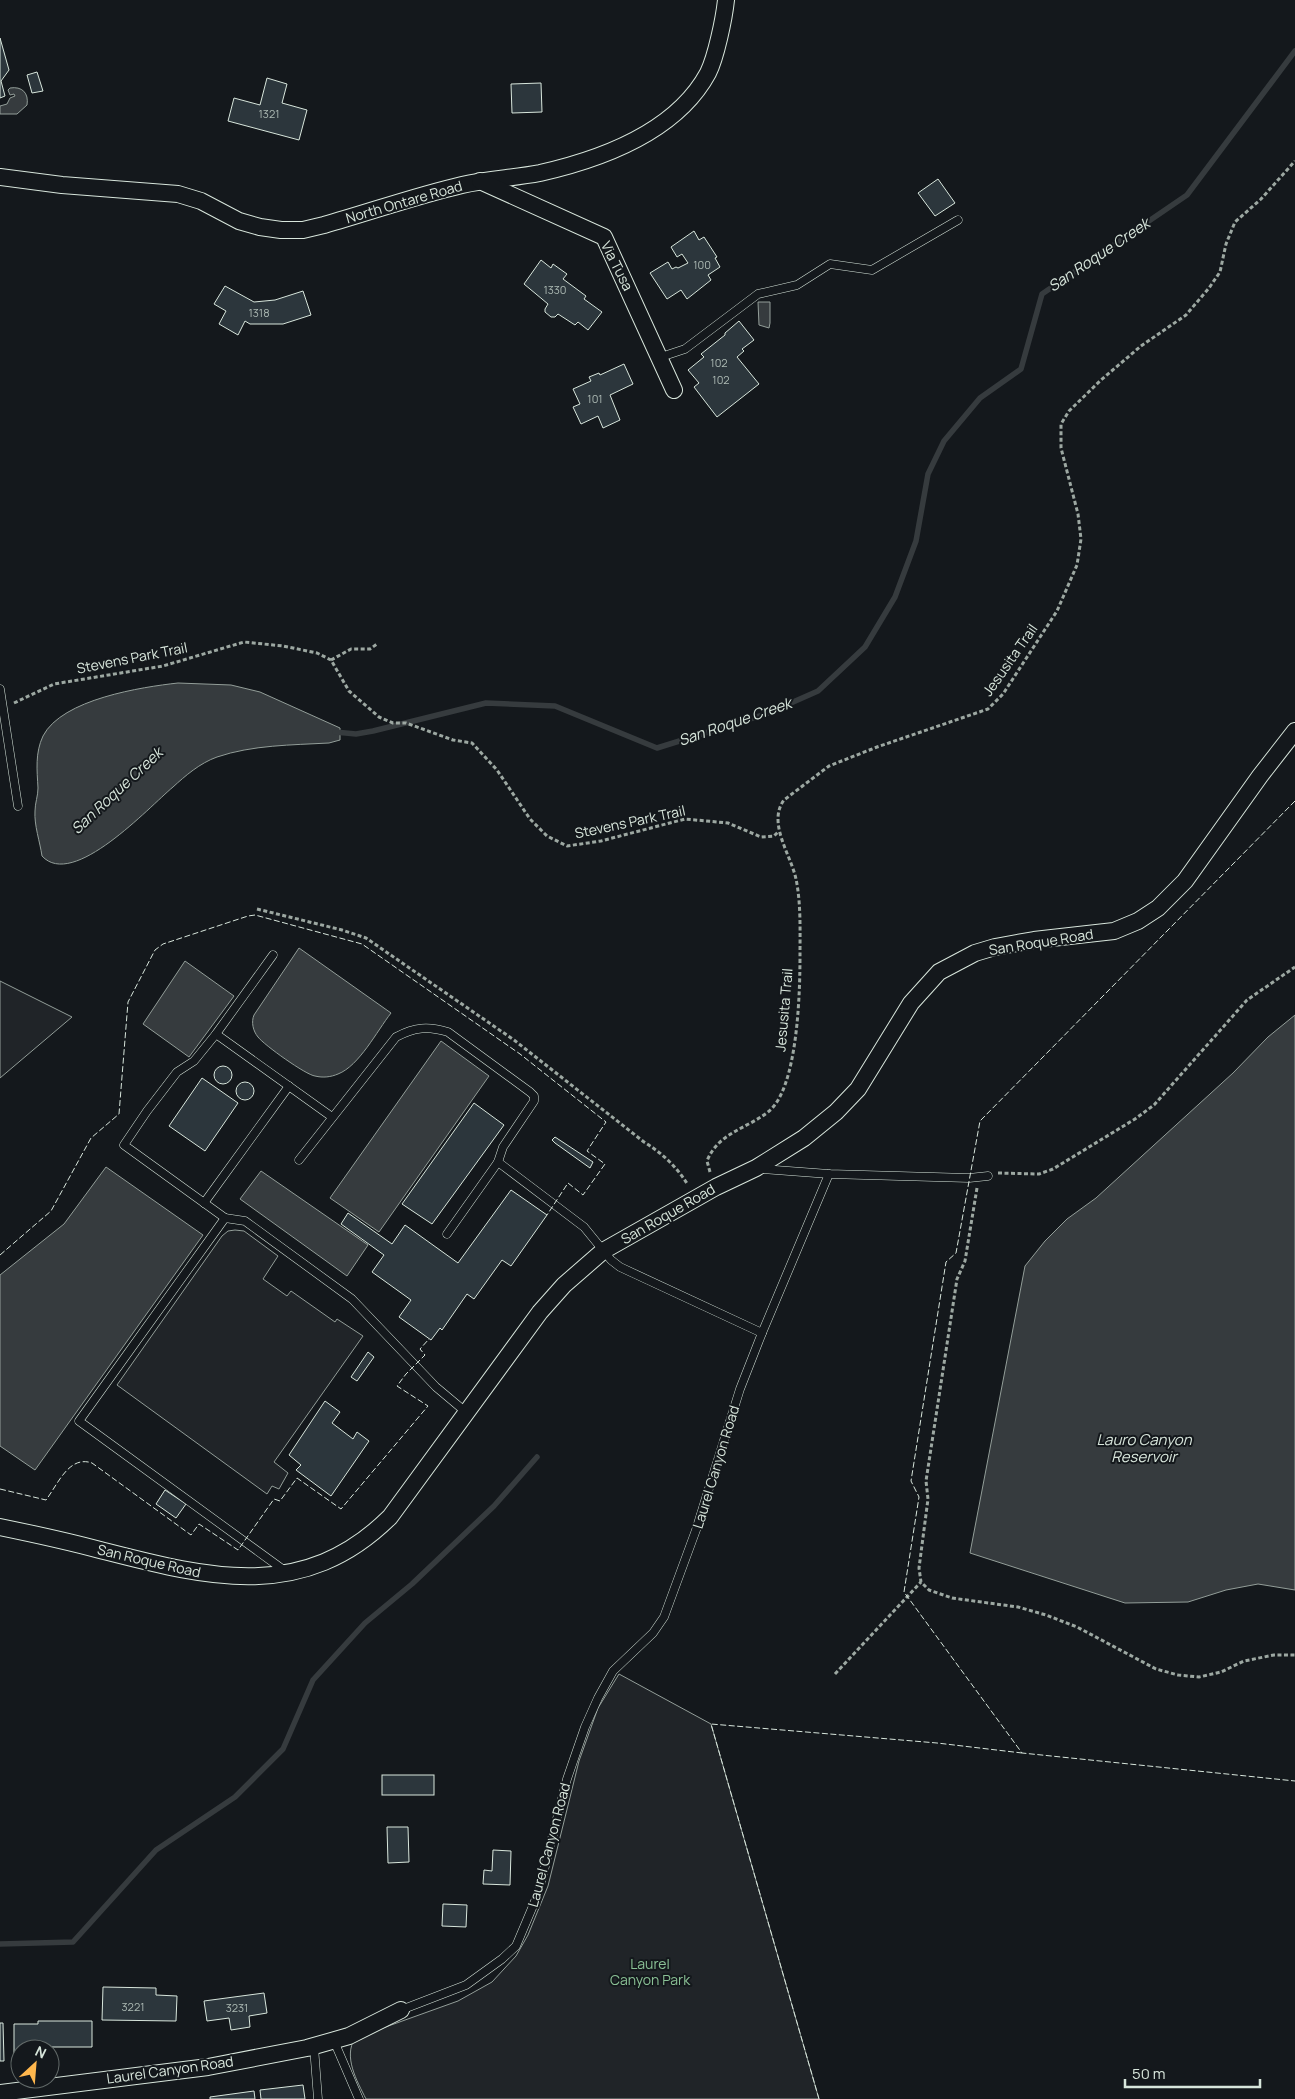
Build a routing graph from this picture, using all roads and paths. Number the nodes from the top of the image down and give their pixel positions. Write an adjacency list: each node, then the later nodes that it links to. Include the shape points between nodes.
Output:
1 (726, 0): 4 (street, North Ontare Road, via 724,19 708,72 693,95 650,132 570,165)
2 (1295, 161): 14 (path, Jesusita Trail, via 1235,222 1220,272 1186,315 1140,346 1101,380 1069,411 1061,424 1061,448 1076,504 1080,539 1077,565 1057,610 1003,694 988,709 828,766 784,800 777,815)
3 (0, 177): 4 (street, North Ontare Road, via 178,194 201,201 239,221 281,230 303,230 324,225)
4 (480, 181): 6 (street, Via Tusa, via 604,238)
5 (958, 220): 6 (lane, via 872,270 830,264 797,285 758,294 685,349)
6 (661, 357): 7 (street, Via Tusa)
7 (674, 390)
8 (378, 644): 9 (path, via 370,649 352,649)
9 (331, 660): 11 (path, Stevens Park Trail, via 317,653 244,642 163,666 54,684); 14 (path, Stevens Park Trail, via 349,691 379,717 453,740 472,742 497,770 530,820 546,836 567,846 601,841 685,819 728,823 761,837 774,836)
10 (0, 689): 11 (lane)
11 (3, 709): 13 (lane)
12 (1295, 731): 23 (street, San Roque Road, via 1185,881 1158,908 1138,922 1114,931 995,947 975,953 939,972 911,1003 852,1095 804,1138)
13 (18, 806)
14 (779, 832): 26 (path, Jesusita Trail, via 796,879 799,916 800,957 794,1049 780,1098 770,1111 721,1140 710,1154 708,1169)
15 (257, 909): 27 (path, via 342,930 366,938 388,952 514,1040 657,1150 679,1172)
16 (274, 955): 18 (lane)
17 (1295, 967): 25 (path, via 1247,1000 1154,1105 1136,1119 1039,1174 1008,1172)
18 (216, 1034): 19 (lane); 28 (lane, via 194,1061 177,1072 124,1145)
19 (290, 1086): 20 (lane); 28 (lane)
20 (332, 1117): 21 (lane); 22 (lane, via 396,1036 423,1027 435,1028 448,1032 534,1096 534,1101 503,1146)
21 (299, 1160)
22 (498, 1162): 30 (lane); 31 (lane, via 584,1227)
23 (756, 1168): 24 (lane); 26 (street, San Roque Road)
24 (829, 1174): 25 (lane); 32 (lane, Laurel Canyon Road)
25 (983, 1177): 36 (path, via 965,1261 957,1279 926,1481 928,1499 919,1568)
26 (716, 1187): 27 (street, San Roque Road)
27 (695, 1199): 31 (street, San Roque Road)
28 (204, 1203): 29 (lane)
29 (225, 1218): 33 (lane, via 245,1221 352,1299 436,1387); 35 (lane, via 79,1420)
30 (447, 1234)
31 (604, 1251): 32 (lane, via 620,1267); 33 (street, San Roque Road, via 564,1285 540,1312)
32 (762, 1333): 39 (lane, Laurel Canyon Road, via 740,1389 696,1530 664,1618 630,1658 613,1671 585,1727 567,1779 538,1894 516,1946 466,1985)
33 (467, 1413): 35 (street, San Roque Road, via 390,1517 348,1550 320,1563)
34 (0, 1527): 35 (street, San Roque Road, via 177,1570 245,1577)
35 (287, 1572)
36 (921, 1582): 37 (path, via 929,1590 952,1598 1018,1607 1046,1615 1077,1627 1156,1669 1178,1675 1199,1677 1221,1672 1244,1661); 38 (path)
37 (1295, 1655)
38 (835, 1674)
39 (401, 2010): 40 (street, Laurel Canyon Road)
40 (334, 2041): 41 (street, Laurel Canyon Road); 44 (lane)
41 (314, 2047): 42 (street, Laurel Canyon Road, via 208,2067); 43 (lane)
42 (0, 2093)
43 (318, 2099)
44 (359, 2099)

